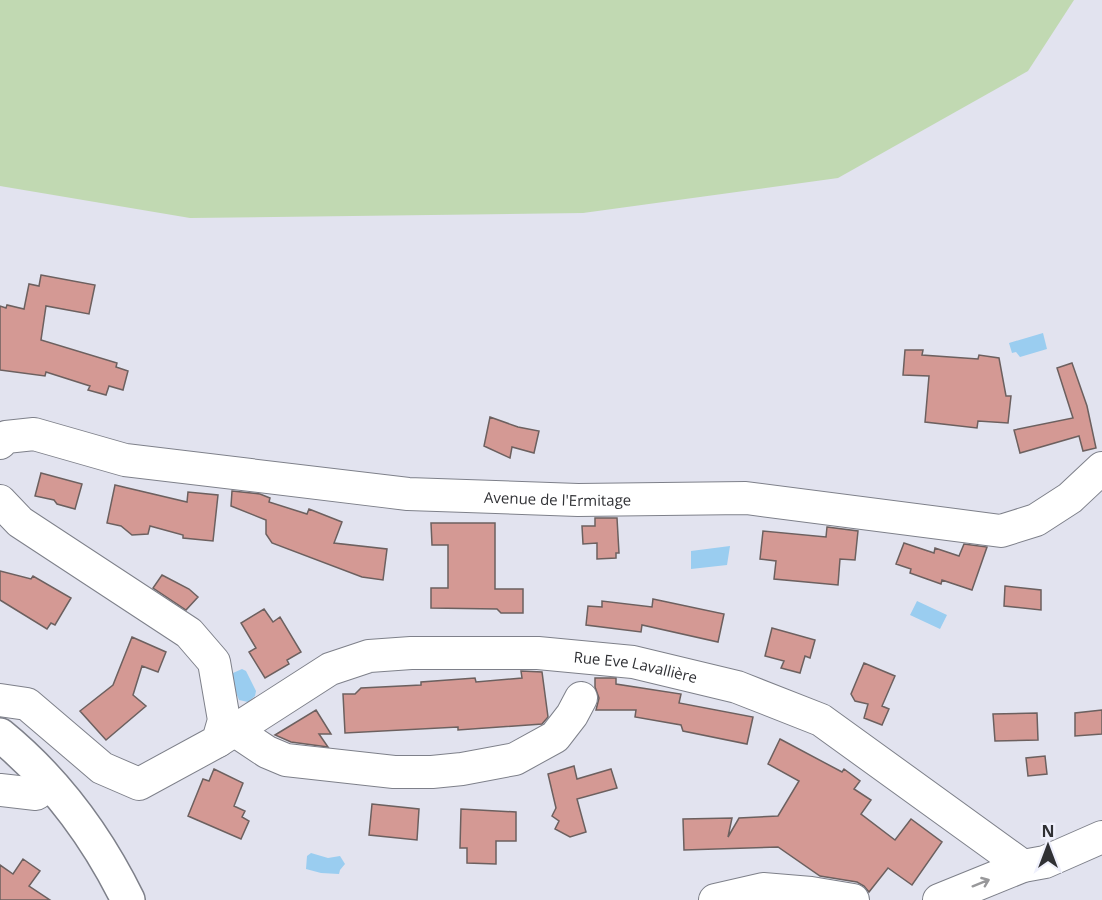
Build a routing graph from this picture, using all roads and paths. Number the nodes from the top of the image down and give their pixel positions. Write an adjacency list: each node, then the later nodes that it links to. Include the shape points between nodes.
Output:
1 (0, 443): 2 (street, Avenue de l'Ermitage, via 6,437 34,434 125,460 408,494 578,500 746,498 1000,531 1035,520 1070,498)
2 (1102, 468)
3 (0, 501): 7 (street, via 20,522 189,633 214,662)
4 (581, 698): 7 (street, via 555,737 515,759 442,771 394,772 286,760)
5 (0, 700): 7 (street, via 27,704 102,768 138,784)
6 (0, 735): 8 (main road)
7 (226, 736): 11 (street, Rue Eve Lavallière, via 330,669 369,656 538,653 633,662 737,687 820,720)
8 (50, 784): 9 (street, via 36,794); 12 (main road, via 83,823)
9 (0, 790)
10 (1102, 837): 11 (street, via 1046,862)
11 (1023, 866): 15 (street, one-way to 11)
12 (128, 900)
13 (715, 900): 14 (street, via 763,889)
14 (853, 900)
15 (939, 900)

